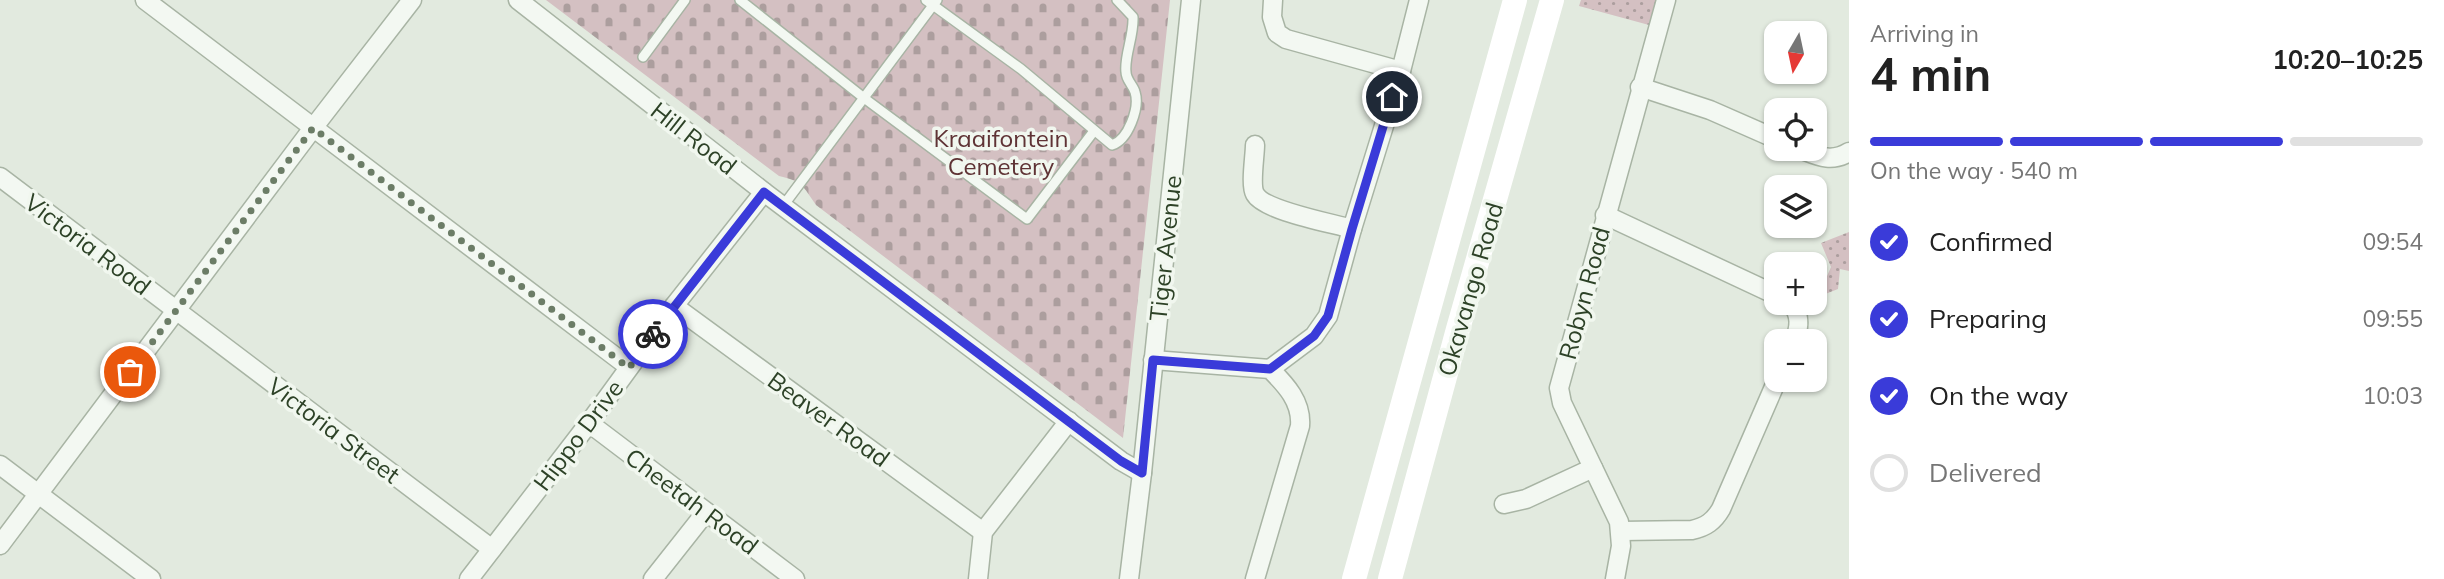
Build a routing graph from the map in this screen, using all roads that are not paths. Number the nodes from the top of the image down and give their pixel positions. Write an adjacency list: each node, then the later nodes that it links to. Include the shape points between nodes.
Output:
1 (145, 0): 18 (street)
2 (412, 0): 18 (street)
3 (518, 0): 25 (street, Hill Road)
4 (685, 0): 14 (lane)
5 (740, 0): 17 (lane)
6 (1117, 0): 19 (lane, via 1133,17 1126,74 1136,102 1128,130 1117,143 1109,144)
7 (1191, 0): 32 (street, Tiger Avenue)
8 (1273, 0): 15 (street, via 1277,33 1286,39)
9 (1419, 0): 15 (street)
10 (1515, 0): 55 (main road, Okavango Road)
11 (1552, 0): 56 (main road, Okavango Road)
12 (1666, 0): 16 (street, Robyn Road)
13 (932, 2): 17 (lane); 19 (lane)
14 (643, 57)
15 (1401, 71): 28 (street)
16 (1640, 88): 20 (street, via 1710,110); 27 (street, Robyn Road)
17 (864, 98): 19 (lane, via 1027,219); 26 (lane)
18 (313, 128): 31 (street); 33 (street)
19 (1094, 131)
20 (1764, 134)
21 (1255, 145): 28 (street, via 1253,188 1259,200)
22 (1849, 152): 23 (street)
23 (1827, 159)
24 (0, 177): 31 (street, Victoria Road)
25 (764, 192): 26 (street, Hill Road); 30 (street, Hippo Drive)
26 (783, 206): 36 (street, Hill Road)
27 (1605, 215): 29 (street); 38 (street, Robyn Road, via 1559,388)
28 (1352, 229): 34 (street, via 1323,326)
29 (1764, 289)
30 (674, 306): 33 (street, Hippo Drive); 45 (street, Beaver Road)
31 (176, 312): 41 (street); 47 (street, Victoria Street)
32 (1153, 360): 34 (street); 40 (street, Tiger Avenue)
33 (629, 368): 37 (street, Hippo Drive)
34 (1270, 369): 54 (street, via 1295,398 1301,417)
35 (1772, 392): 44 (street, via 1713,520 1692,530)
36 (1069, 421): 40 (street, Hill Road); 45 (street)
37 (589, 423): 43 (street, Cheetah Road); 47 (street, Hippo Drive)
38 (1593, 468): 42 (street, via 1526,499); 44 (street, Robyn Road)
39 (2, 469): 41 (street)
40 (1142, 473): 53 (street, Tiger Avenue)
41 (38, 494): 46 (street); 48 (street)
42 (1504, 504)
43 (706, 512): 50 (street); 51 (street, Cheetah Road)
44 (1621, 531): 57 (street, Robyn Road)
45 (983, 532): 52 (street)
46 (0, 545)
47 (492, 549): 49 (street, Hippo Drive)
48 (151, 579)
49 (469, 579)
50 (653, 579)
51 (795, 579)
52 (978, 579)
53 (1129, 579)
54 (1255, 579)
55 (1354, 579)
56 (1390, 579)
57 (1615, 579)

